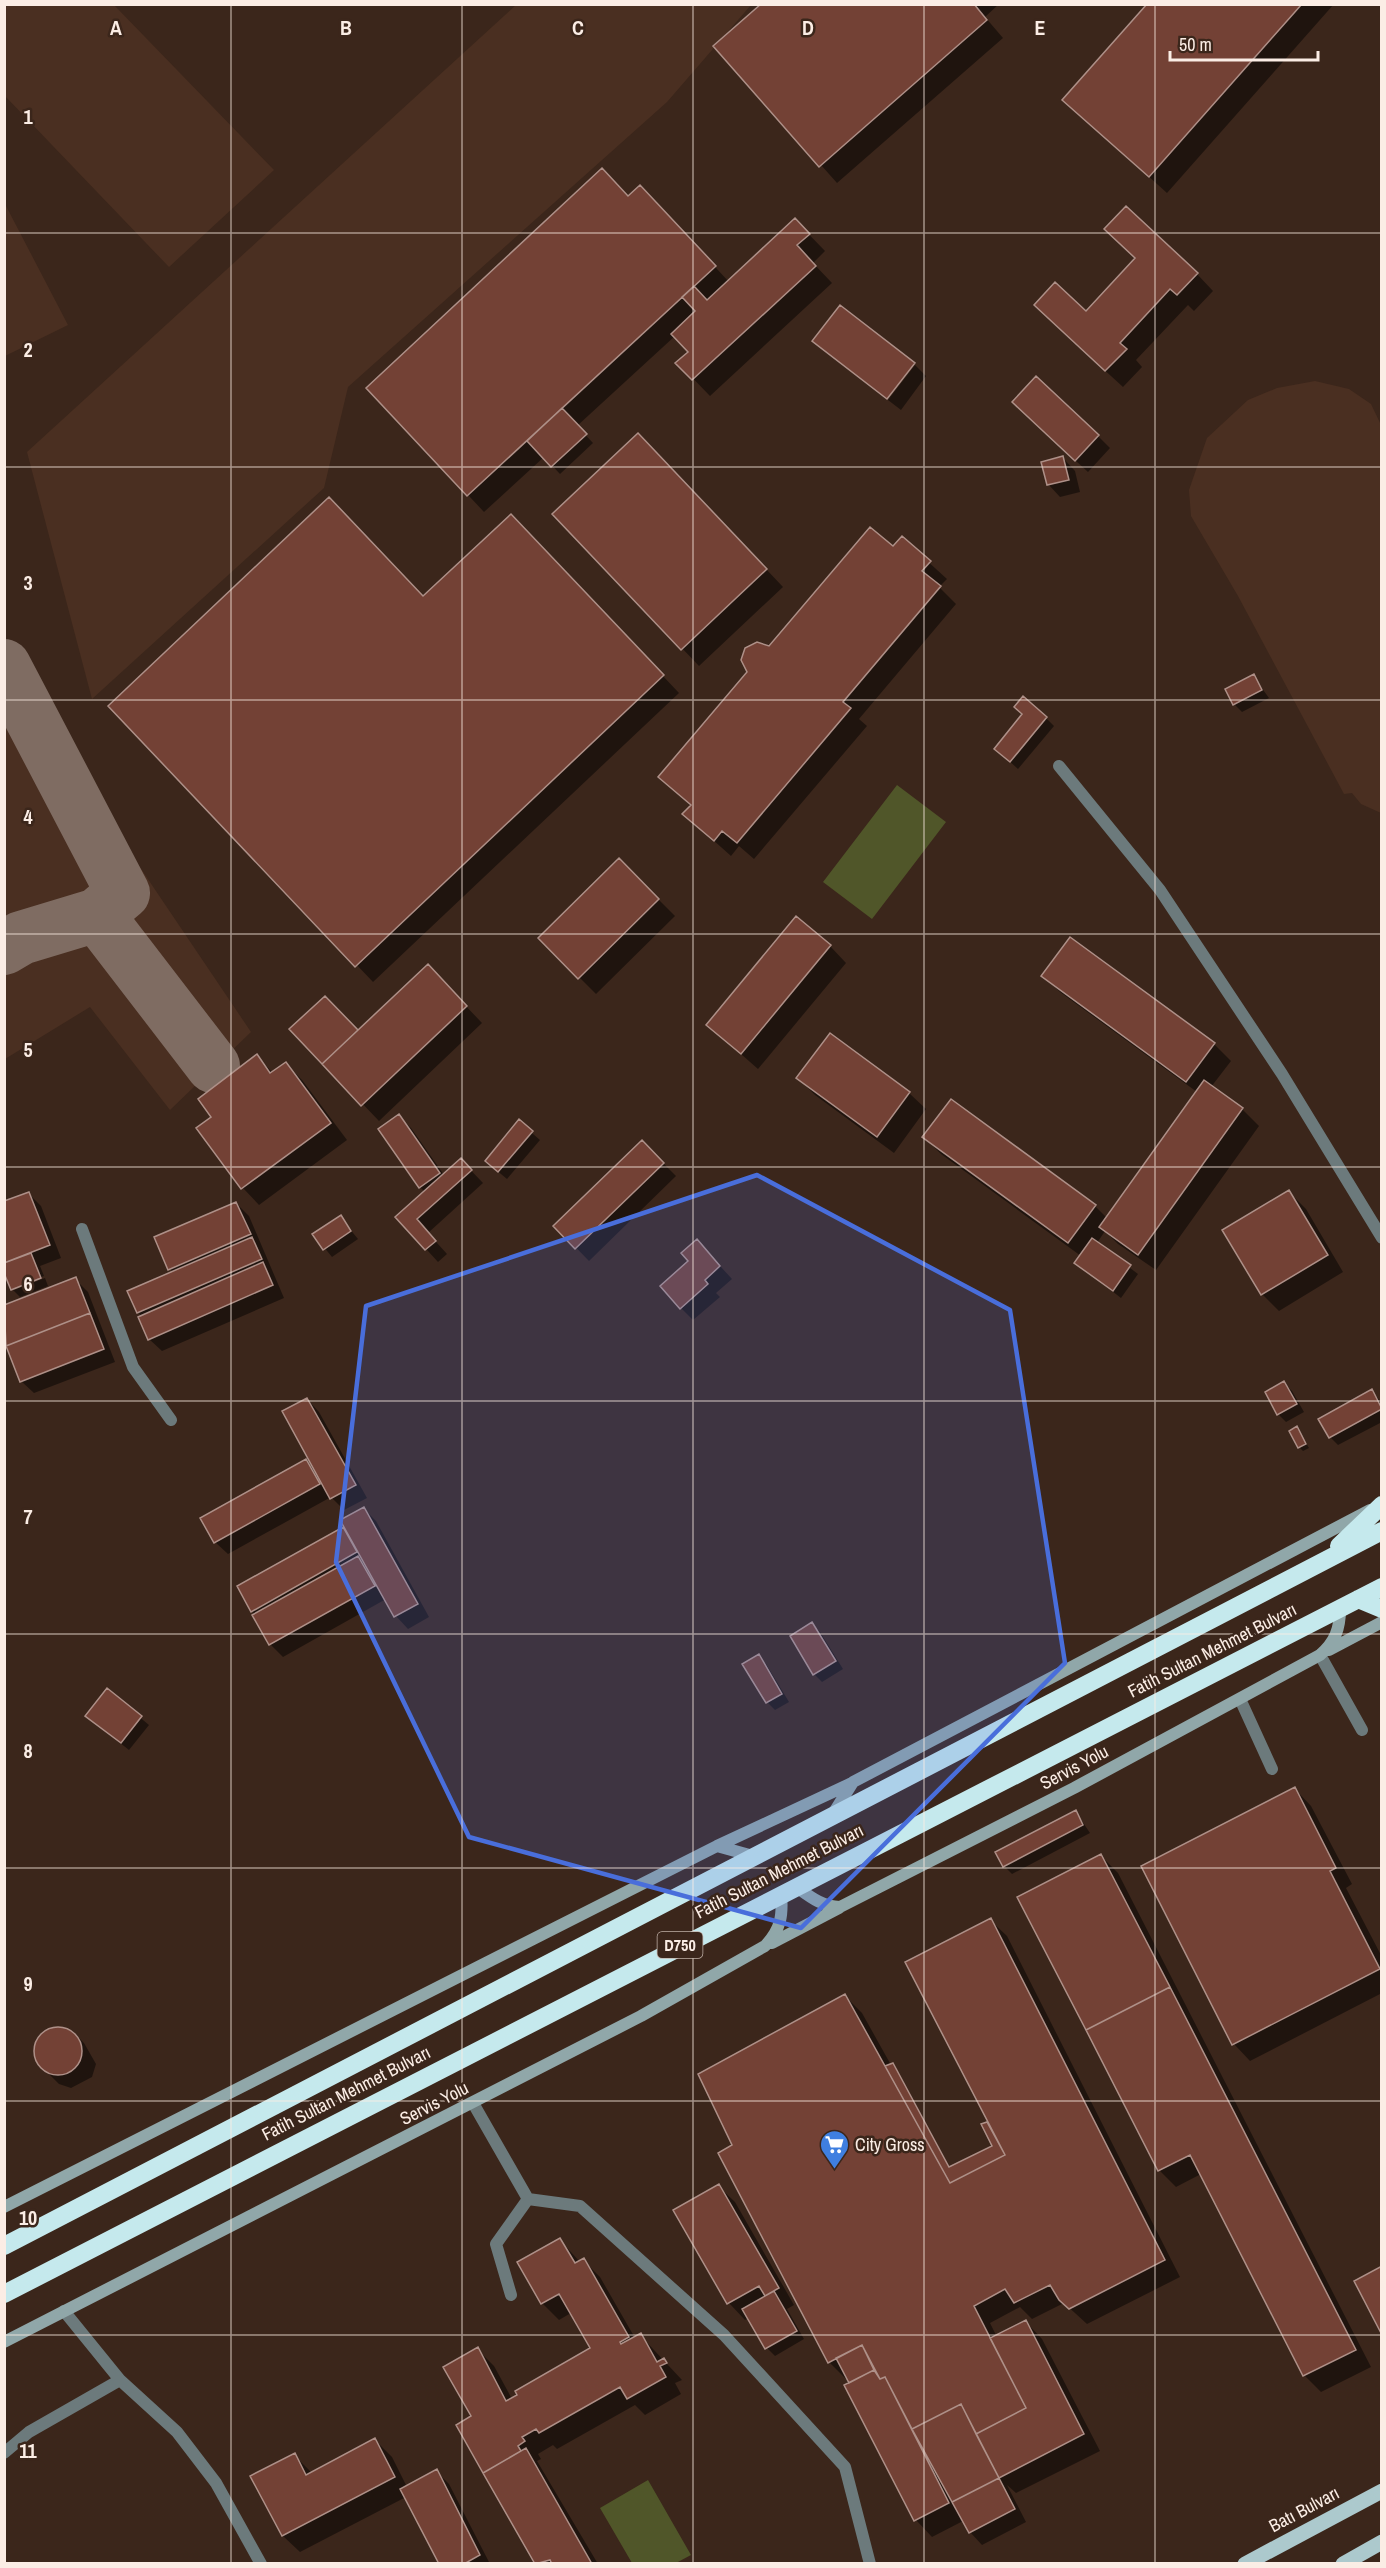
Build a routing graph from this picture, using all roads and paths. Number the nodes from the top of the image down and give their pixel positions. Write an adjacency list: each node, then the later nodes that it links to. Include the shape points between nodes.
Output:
1 (1059, 766): 3 (lane, via 1160,890 1282,1074)
2 (82, 1229): 4 (lane, via 133,1367)
3 (1382, 1238)
4 (171, 1420)
5 (1382, 1505): 7 (highway); 17 (street)
6 (1382, 1531): 7 (highway, Fatih Sultan Mehmet Bulvarı / D750)
7 (1324, 1560): 18 (highway, Fatih Sultan Mehmet Bulvarı / D750)
8 (1382, 1587): 9 (highway, Fatih Sultan Mehmet Bulvarı / D750)
9 (1358, 1599): 10 (highway, Fatih Sultan Mehmet Bulvarı / D750); 11 (highway)
10 (1340, 1609): 13 (street, Servis Yolu, via 1340,1625 1334,1639); 21 (highway, Fatih Sultan Mehmet Bulvarı / D750)
11 (1382, 1609)
12 (1382, 1622): 13 (street)
13 (1320, 1655): 14 (street, Servis Yolu); 15 (lane)
14 (1240, 1699): 16 (lane); 22 (street, Servis Yolu)
15 (1362, 1730)
16 (1272, 1769)
17 (853, 1782): 18 (street, Fatih Sultan Mehmet Bulvarı); 19 (street)
18 (830, 1819): 20 (highway, Fatih Sultan Mehmet Bulvarı / D750)
19 (717, 1846): 20 (street, Fatih Sultan Mehmet Bulvarı); 26 (street)
20 (753, 1856): 27 (highway, Fatih Sultan Mehmet Bulvarı / D750)
21 (788, 1889): 22 (street); 23 (street, Servis Yolu, via 777,1933); 28 (highway, Fatih Sultan Mehmet Bulvarı / D750)
22 (840, 1907): 23 (street, Servis Yolu)
23 (765, 1946): 24 (street, Servis Yolu)
24 (473, 2103): 25 (lane); 30 (street, Servis Yolu)
25 (528, 2199): 29 (lane, via 496,2244); 37 (lane, via 580,2206 724,2336 845,2467)
26 (4, 2207)
27 (4, 2246)
28 (4, 2294)
29 (511, 2295)
30 (64, 2311): 31 (street, Servis Yolu); 32 (lane)
31 (4, 2342)
32 (120, 2380): 33 (lane, via 30,2432); 36 (lane, via 177,2432 216,2483)
33 (4, 2453)
34 (1382, 2491): 38 (main road, Batı Bulvarı)
35 (1382, 2542): 39 (main road)
36 (261, 2564)
37 (870, 2564)
38 (1245, 2564)
39 (1343, 2564)

